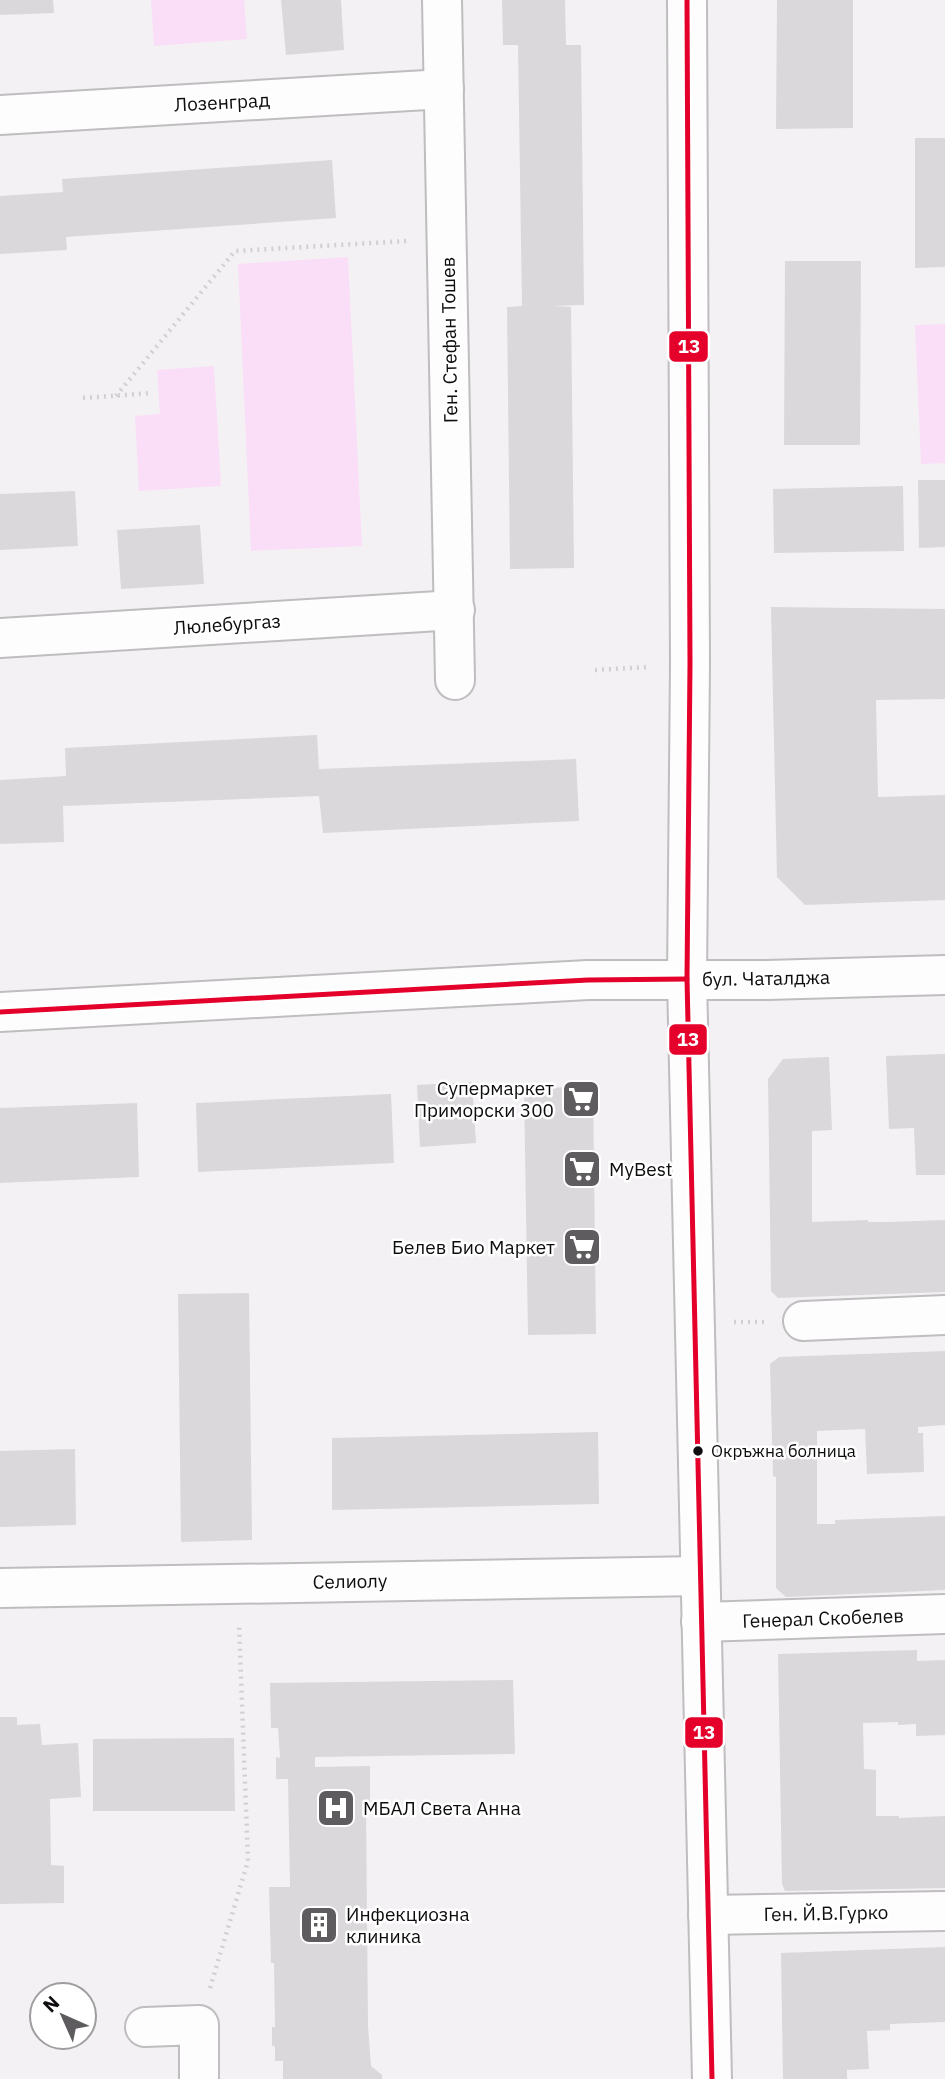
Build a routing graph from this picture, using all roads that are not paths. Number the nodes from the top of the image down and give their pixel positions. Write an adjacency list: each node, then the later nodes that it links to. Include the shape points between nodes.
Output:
1 (442, 0): 3 (street, Ген. Стефан Тошев)
2 (687, 0): 9 (street)
3 (444, 89): 4 (street, Лозенград); 5 (street, Ген. Стефан Тошев)
4 (0, 115)
5 (455, 610): 6 (street, Люлебургаз); 7 (street, Ген. Стефан Тошев)
6 (0, 638)
7 (455, 680)
8 (945, 975): 9 (street, бул. Чаталджа)
9 (687, 979): 10 (street, бул. Чаталджа, via 588,980); 13 (street)
10 (0, 1012)
11 (945, 1315): 12 (street)
12 (803, 1321)
13 (700, 1576): 14 (street, Селиолу); 16 (street)
14 (0, 1588)
15 (945, 1614): 16 (street, Генерал Скобелев)
16 (701, 1622): 18 (street)
17 (945, 1911): 18 (street, Ген. Й.В.Гурко)
18 (708, 1915): 21 (street)
19 (145, 2027): 20 (street, via 199,2025)
20 (199, 2079)
21 (712, 2079)

